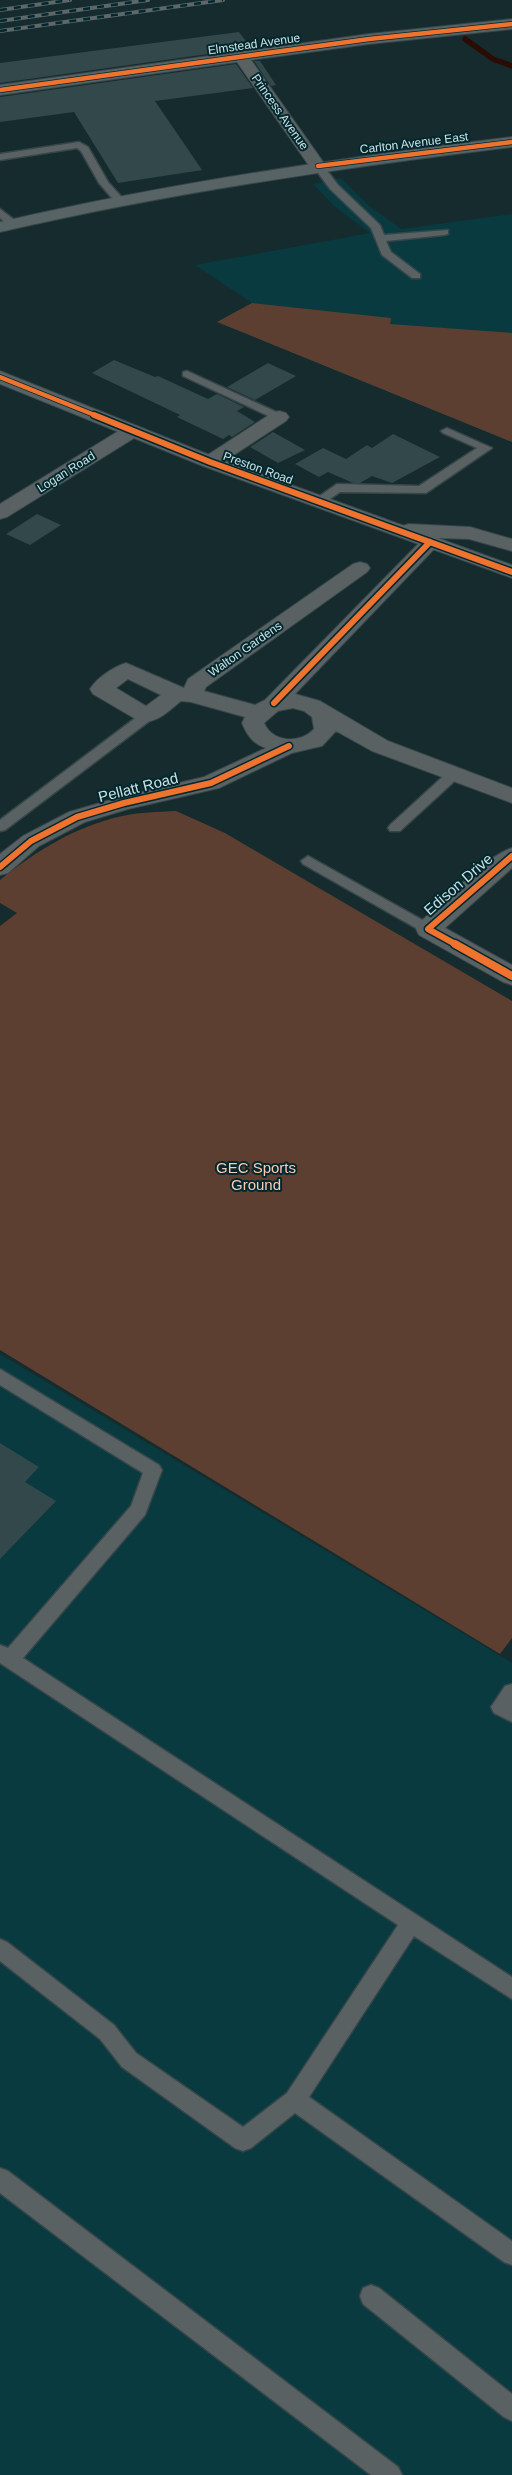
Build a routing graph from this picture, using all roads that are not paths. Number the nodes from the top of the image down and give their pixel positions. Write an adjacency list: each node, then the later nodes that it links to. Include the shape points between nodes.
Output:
1 (512, 24): 2 (street, Elmstead Avenue, via 369,39)
2 (242, 58): 3 (street, Elmstead Avenue); 6 (street, Princess Avenue)
3 (0, 90)
4 (512, 142): 6 (street, Carlton Avenue East)
5 (0, 156): 7 (lane, via 78,145 85,149 104,183)
6 (318, 166): 7 (street, Carlton Avenue East); 11 (lane, via 334,187 376,227)
7 (121, 202): 9 (street, Carlton Avenue East)
8 (0, 212): 9 (lane)
9 (7, 226)
10 (444, 232): 11 (lane)
11 (380, 238): 12 (lane, via 386,253)
12 (416, 276)
13 (187, 374): 15 (lane)
14 (0, 377): 16 (street, Preston Road)
15 (279, 417): 18 (street)
16 (132, 431): 18 (street, Preston Road); 20 (street, Logan Road)
17 (447, 431): 19 (lane, via 486,448 422,490 337,488)
18 (210, 462): 19 (street, Preston Road)
19 (317, 502): 21 (street, Preston Road)
20 (0, 513)
21 (395, 530): 22 (street, Preston Road); 23 (street, Preston Road, via 470,533)
22 (430, 542): 25 (street, Preston Road); 26 (street)
23 (512, 545)
24 (360, 568): 27 (street, Walton Gardens)
25 (512, 572)
26 (305, 672): 28 (street); 30 (street)
27 (184, 694): 29 (street); 29 (street, via 126,670 101,689); 30 (street, Walton Gardens)
28 (317, 710): 30 (street, via 294,701); 31 (street, via 325,730); 33 (street)
29 (147, 716): 37 (lane)
30 (262, 716): 32 (street, Pellatt Road, via 268,742); 34 (street)
31 (314, 741): 32 (street, Pellatt Road); 33 (street, Pellatt Road)
32 (289, 746): 34 (street, Pellatt Road)
33 (380, 746): 35 (street)
34 (231, 774): 41 (street, Pellatt Road, via 211,783 77,817 31,841)
35 (454, 774): 36 (street); 38 (lane)
36 (512, 796)
37 (0, 827)
38 (395, 828)
39 (512, 856): 42 (street, Edison Drive)
40 (308, 861): 42 (lane)
41 (0, 866)
42 (428, 929): 43 (street, Edison Drive)
43 (512, 976)
44 (0, 1376): 45 (lane, via 153,1470 139,1510)
45 (5, 1656): 48 (lane)
46 (512, 1692): 47 (lane, via 501,1707)
47 (512, 1714)
48 (411, 1923): 50 (lane); 51 (lane)
49 (0, 1949): 51 (lane, via 107,2032 129,2060 243,2140)
50 (512, 1989)
51 (295, 2100): 53 (lane)
52 (0, 2179): 56 (lane)
53 (512, 2254)
54 (372, 2296): 55 (lane)
55 (512, 2409)
56 (390, 2475)

